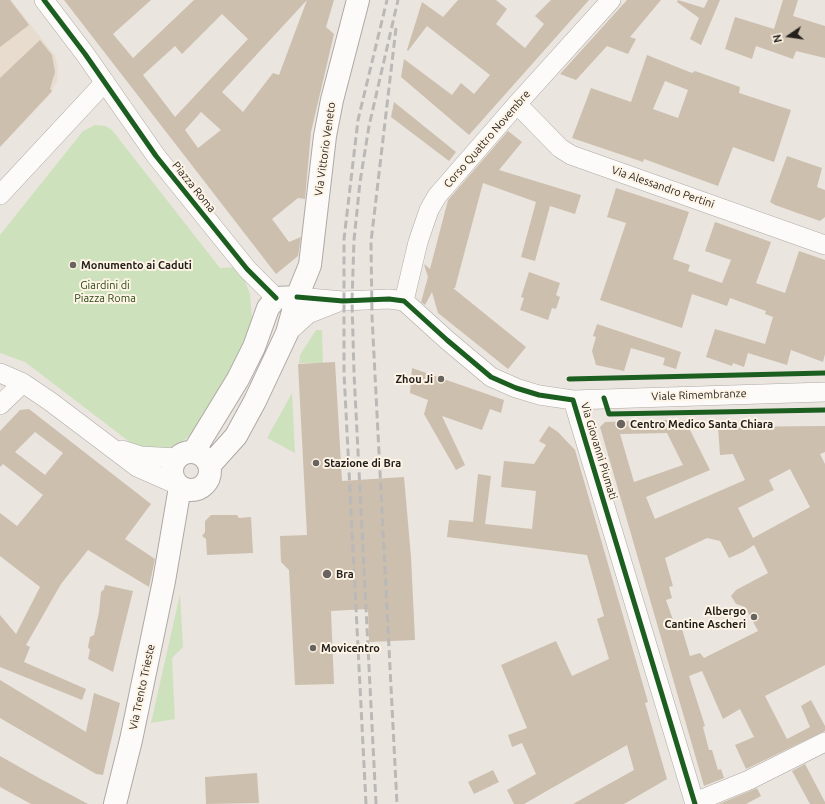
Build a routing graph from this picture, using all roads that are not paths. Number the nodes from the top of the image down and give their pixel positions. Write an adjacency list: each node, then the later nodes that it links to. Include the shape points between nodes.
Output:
1 (44, 0): 4 (street, Piazza Roma)
2 (358, 0): 8 (main road, Via Vittorio Veneto, via 335,87 327,129 310,265)
3 (611, 0): 5 (street, Corso Quattro Novembre)
4 (105, 82): 6 (street); 8 (street, Piazza Roma, via 156,156 247,269)
5 (517, 104): 7 (street, Via Alessandro Pertini, via 560,148 571,155); 10 (street, Corso Quattro Novembre, via 428,210)
6 (0, 195)
7 (825, 245)
8 (286, 298): 9 (street); 11 (main road); 18 (main road, via 268,308 254,347)
9 (343, 301): 10 (street); 11 (street, via 308,314)
10 (404, 301): 15 (street, Via Giovanni Piumati, via 491,377 539,395)
11 (287, 333): 18 (main road, via 236,436)
12 (0, 373): 13 (street)
13 (23, 383): 16 (street); 17 (street)
14 (825, 392): 15 (street, Viale Rimembranze)
15 (573, 400): 21 (street, Via Giovanni Piumati)
16 (0, 405)
17 (111, 447): 18 (street, via 141,456); 19 (street, via 137,467)
18 (193, 458): 19 (main road, via 172,468 174,480); 19 (main road, Via Trento Trieste, via 210,476 204,486)
19 (186, 487): 22 (main road, Via Trento Trieste)
20 (825, 742): 21 (street, via 749,780)
21 (695, 803)
22 (115, 804)

